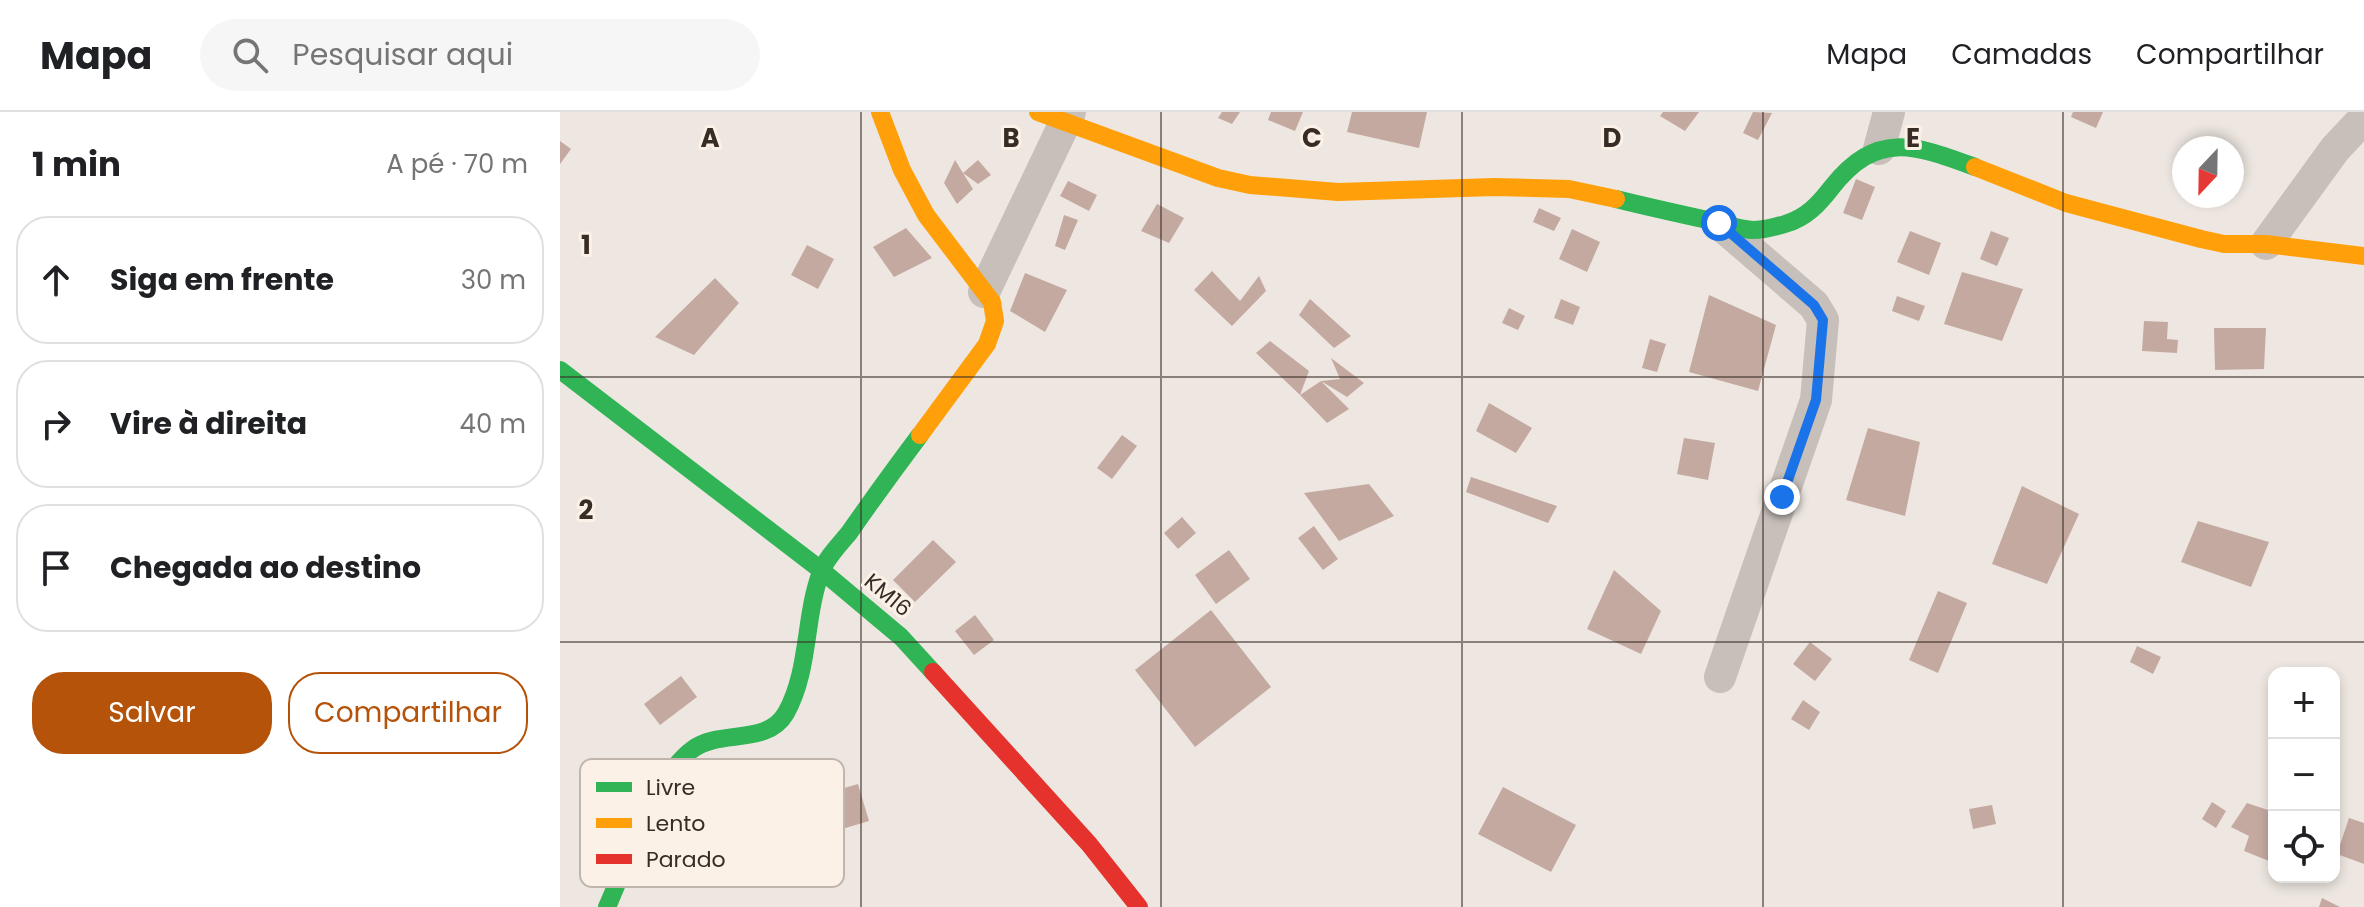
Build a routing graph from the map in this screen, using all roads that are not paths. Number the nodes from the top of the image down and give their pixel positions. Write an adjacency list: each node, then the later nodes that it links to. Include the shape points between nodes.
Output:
1 (880, 112): 9 (street, via 926,215)
2 (1889, 112): 5 (street)
3 (1058, 115): 6 (street, via 1218,178 1250,185 1338,192 1569,189); 9 (street)
4 (2364, 118): 7 (street)
5 (1879, 149): 6 (street, via 1860,157 1811,211 1796,220 1753,230); 7 (street, via 1900,147 1942,156 2065,203 2201,239)
6 (1719, 223): 12 (street, via 1814,305 1823,320 1824,339 1816,400)
7 (2266, 244): 8 (street)
8 (2364, 256)
9 (984, 292): 11 (street, via 995,321 987,344)
10 (560, 370): 11 (street, KM16)
11 (821, 570): 13 (street, via 796,689 785,715 773,728 710,740); 16 (street, KM16, via 901,637 1089,844)
12 (1720, 677)
13 (682, 759)
14 (616, 887): 15 (street)
15 (607, 907)
16 (1139, 907)

